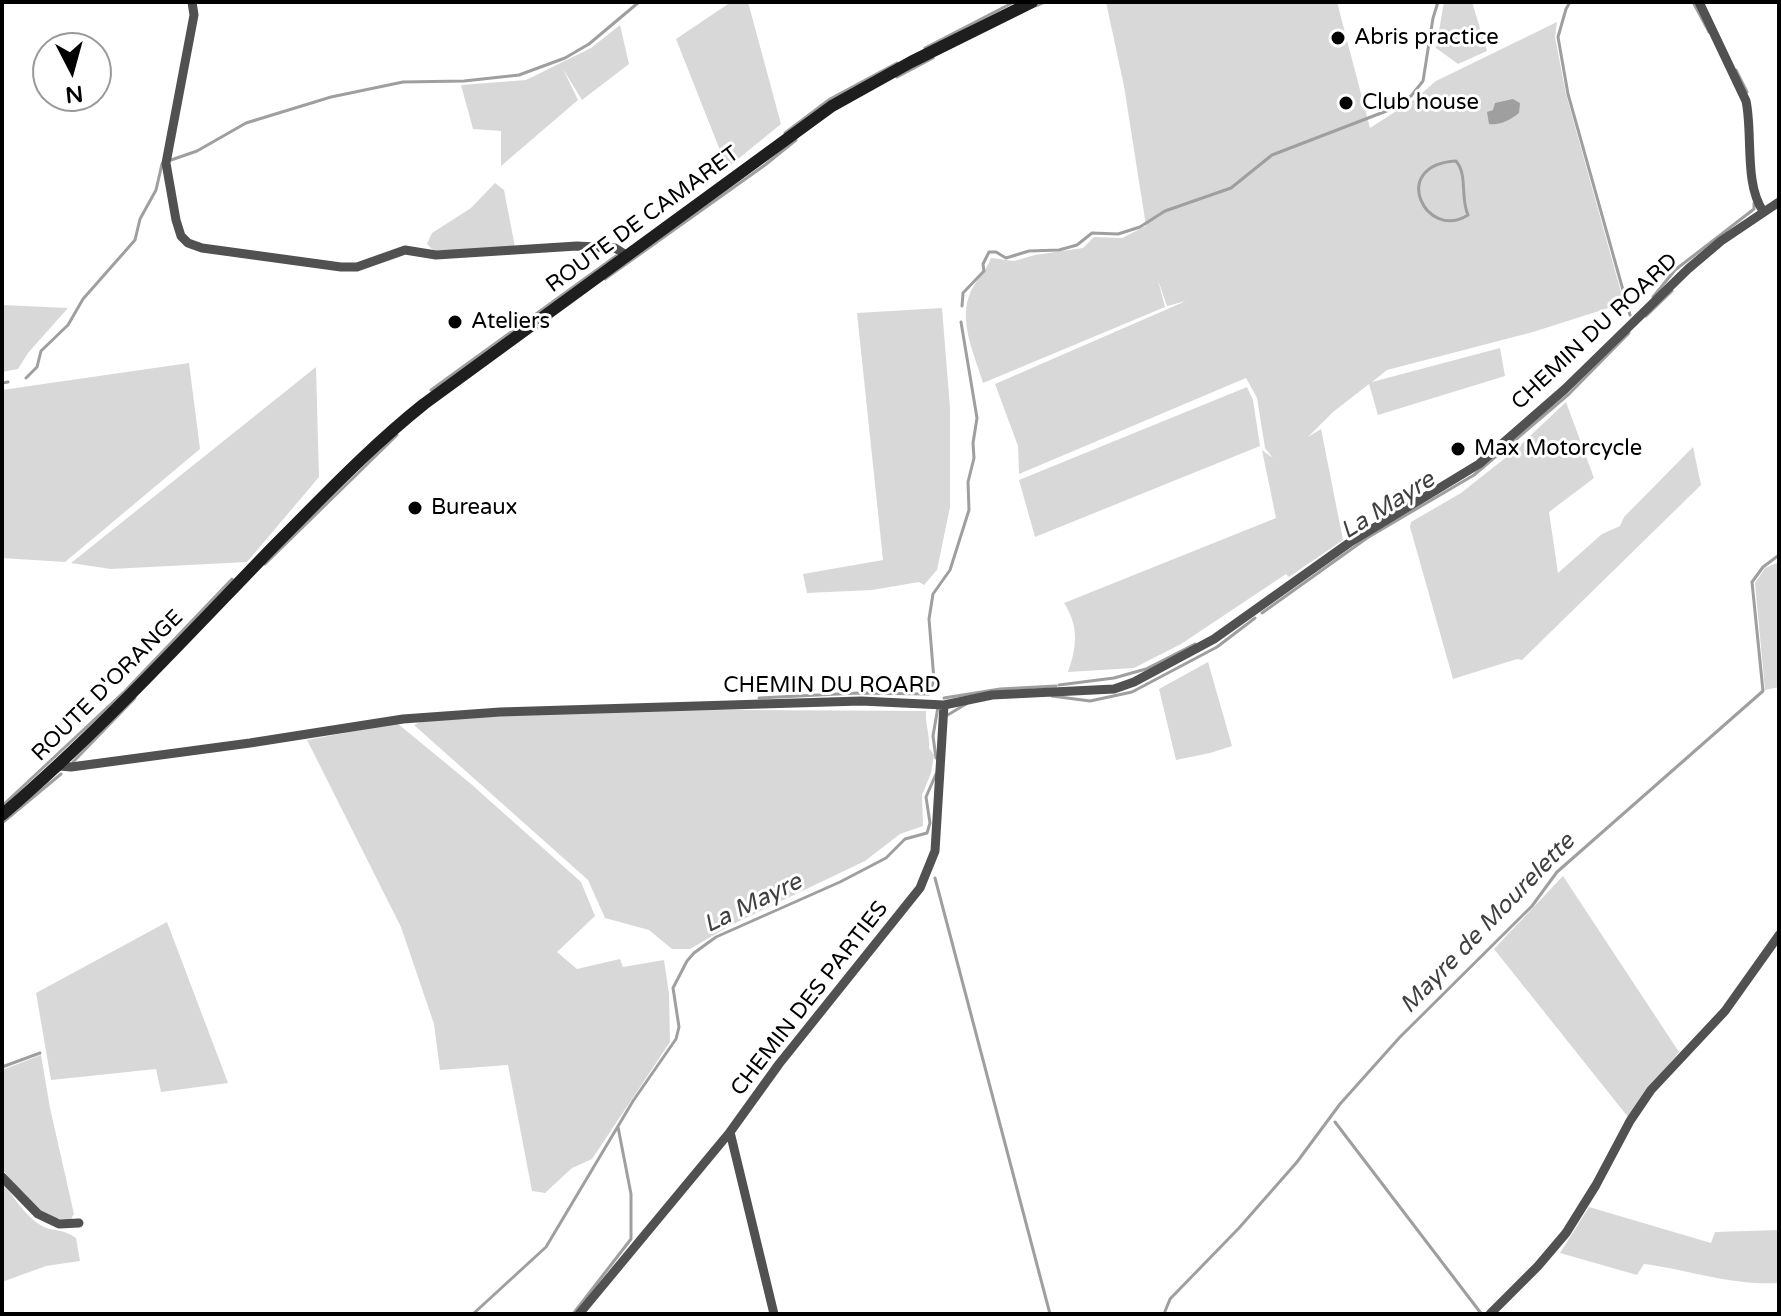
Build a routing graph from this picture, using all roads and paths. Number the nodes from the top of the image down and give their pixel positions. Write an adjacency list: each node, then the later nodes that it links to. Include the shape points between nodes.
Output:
1 (192, 2): 6 (street, via 194,15 166,163 176,220 188,243 326,267 357,267 405,250 436,255 577,246 615,248)
2 (1032, 2): 6 (main road, ROUTE DE CAMARET, via 832,106)
3 (1699, 2): 5 (street, via 1746,101 1751,165)
4 (1779, 202): 5 (street, CHEMIN DU ROARD)
5 (1763, 211): 8 (street, CHEMIN DU ROARD, via 1688,269 1479,464 1349,543 1214,639 1114,689 992,695)
6 (628, 256): 7 (main road, ROUTE DE CAMARET, via 399,424)
7 (240, 582): 9 (main road, ROUTE D'ORANGE)
8 (944, 705): 9 (street, CHEMIN DU ROARD, via 861,701 500,712 403,719); 12 (street, CHEMIN DES PARTIES, via 935,851 926,876)
9 (60, 766): 10 (main road, ROUTE D'ORANGE)
10 (2, 815)
11 (1779, 935): 17 (street, via 1725,1011 1651,1090 1566,1233)
12 (730, 1132): 15 (street, CHEMIN DES PARTIES); 16 (street)
13 (2, 1177): 14 (street, via 38,1214 59,1224)
14 (79, 1223)
15 (579, 1314)
16 (774, 1314)
17 (1490, 1314)

